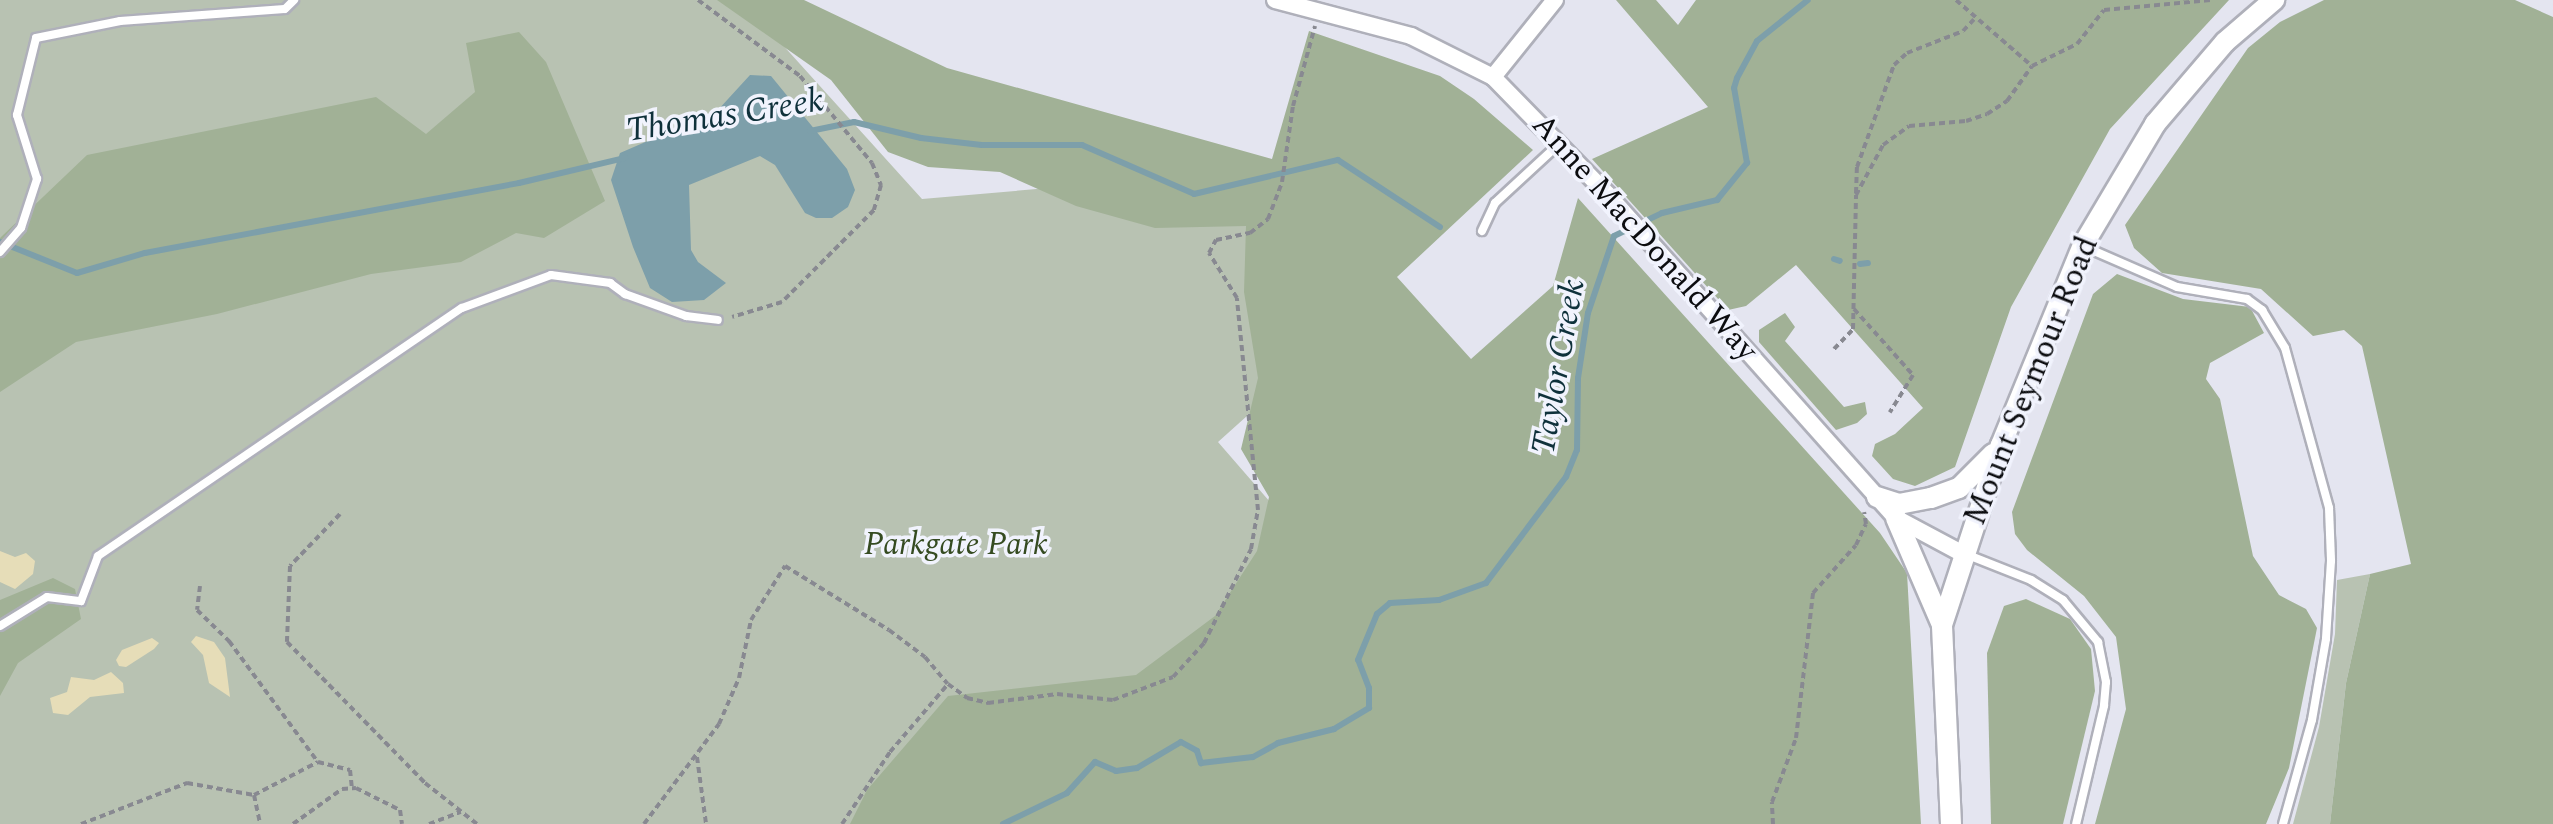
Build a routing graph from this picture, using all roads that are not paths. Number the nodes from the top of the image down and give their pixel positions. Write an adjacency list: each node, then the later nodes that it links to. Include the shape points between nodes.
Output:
1 (294, 0): 9 (lane, via 285,9 120,21 36,38 17,115 37,179 15,235)
2 (1275, 0): 5 (street, Anne MacDonald Way, via 1426,42)
3 (1555, 0): 5 (street)
4 (2274, 0): 8 (street, Mount Seymour Road, via 2215,52 2155,124)
5 (1493, 77): 6 (street, Anne MacDonald Way)
6 (1559, 144): 7 (lane, via 1495,203); 12 (street, Anne MacDonald Way)
7 (1482, 231)
8 (2083, 245): 11 (street, Mount Seymour Road); 19 (lane, via 2177,287 2247,299 2262,310 2285,348 2329,508 2331,561 2326,639 2312,720)
9 (0, 252)
10 (718, 320): 16 (lane, via 686,316 625,294 610,283 551,275 462,308 98,556 81,601 47,597)
11 (2001, 445): 12 (street, via 1959,488 1914,503); 14 (street, Mount Seymour Road)
12 (1867, 499): 13 (street, Anne MacDonald Way)
13 (1896, 518): 14 (street, Anne MacDonald Way); 15 (street)
14 (1963, 554): 15 (street, Mount Seymour Road); 18 (lane, via 2031,580 2063,600 2098,642 2106,682 2104,706)
15 (1942, 625): 17 (street, Mount Seymour Road)
16 (0, 626)
17 (1951, 824)
18 (2076, 824)
19 (2283, 824)

